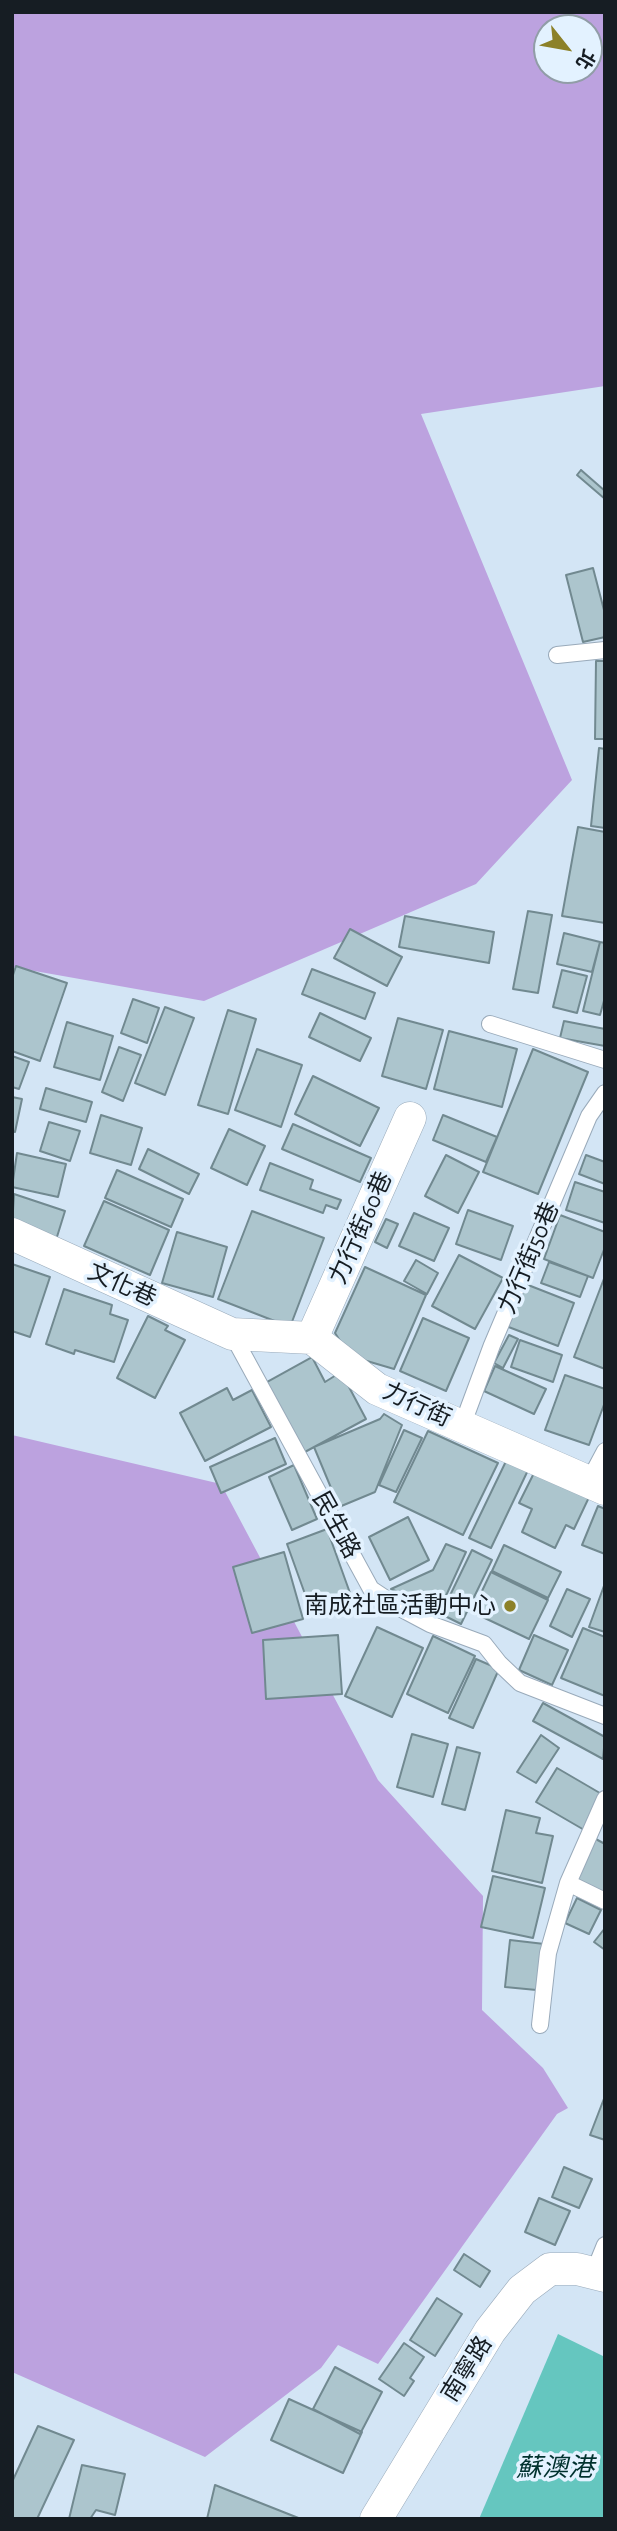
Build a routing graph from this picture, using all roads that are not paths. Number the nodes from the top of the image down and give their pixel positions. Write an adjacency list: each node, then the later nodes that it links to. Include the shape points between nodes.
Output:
1 (605, 650): 2 (lane)
2 (557, 655)
3 (490, 1024): 4 (lane)
4 (605, 1060)
5 (605, 1093): 10 (lane, 力行街50巷, via 589,1116)
6 (410, 1118): 9 (street, 力行街60巷)
7 (12, 1234): 8 (street, 文化巷)
8 (232, 1334): 9 (street); 13 (lane, 民生路, via 371,1588 430,1624 484,1644 520,1683)
9 (312, 1338): 10 (street, 力行街, via 377,1389)
10 (462, 1426): 12 (street, 力行街)
11 (605, 1451): 12 (lane)
12 (597, 1485)
13 (605, 1716)
14 (605, 1799): 15 (lane)
15 (568, 1883): 16 (lane); 17 (lane, via 548,1953)
16 (605, 1901)
17 (540, 2025)
18 (601, 2264): 19 (street, 南寧路, via 550,2269 522,2290 490,2331)
19 (376, 2519)

